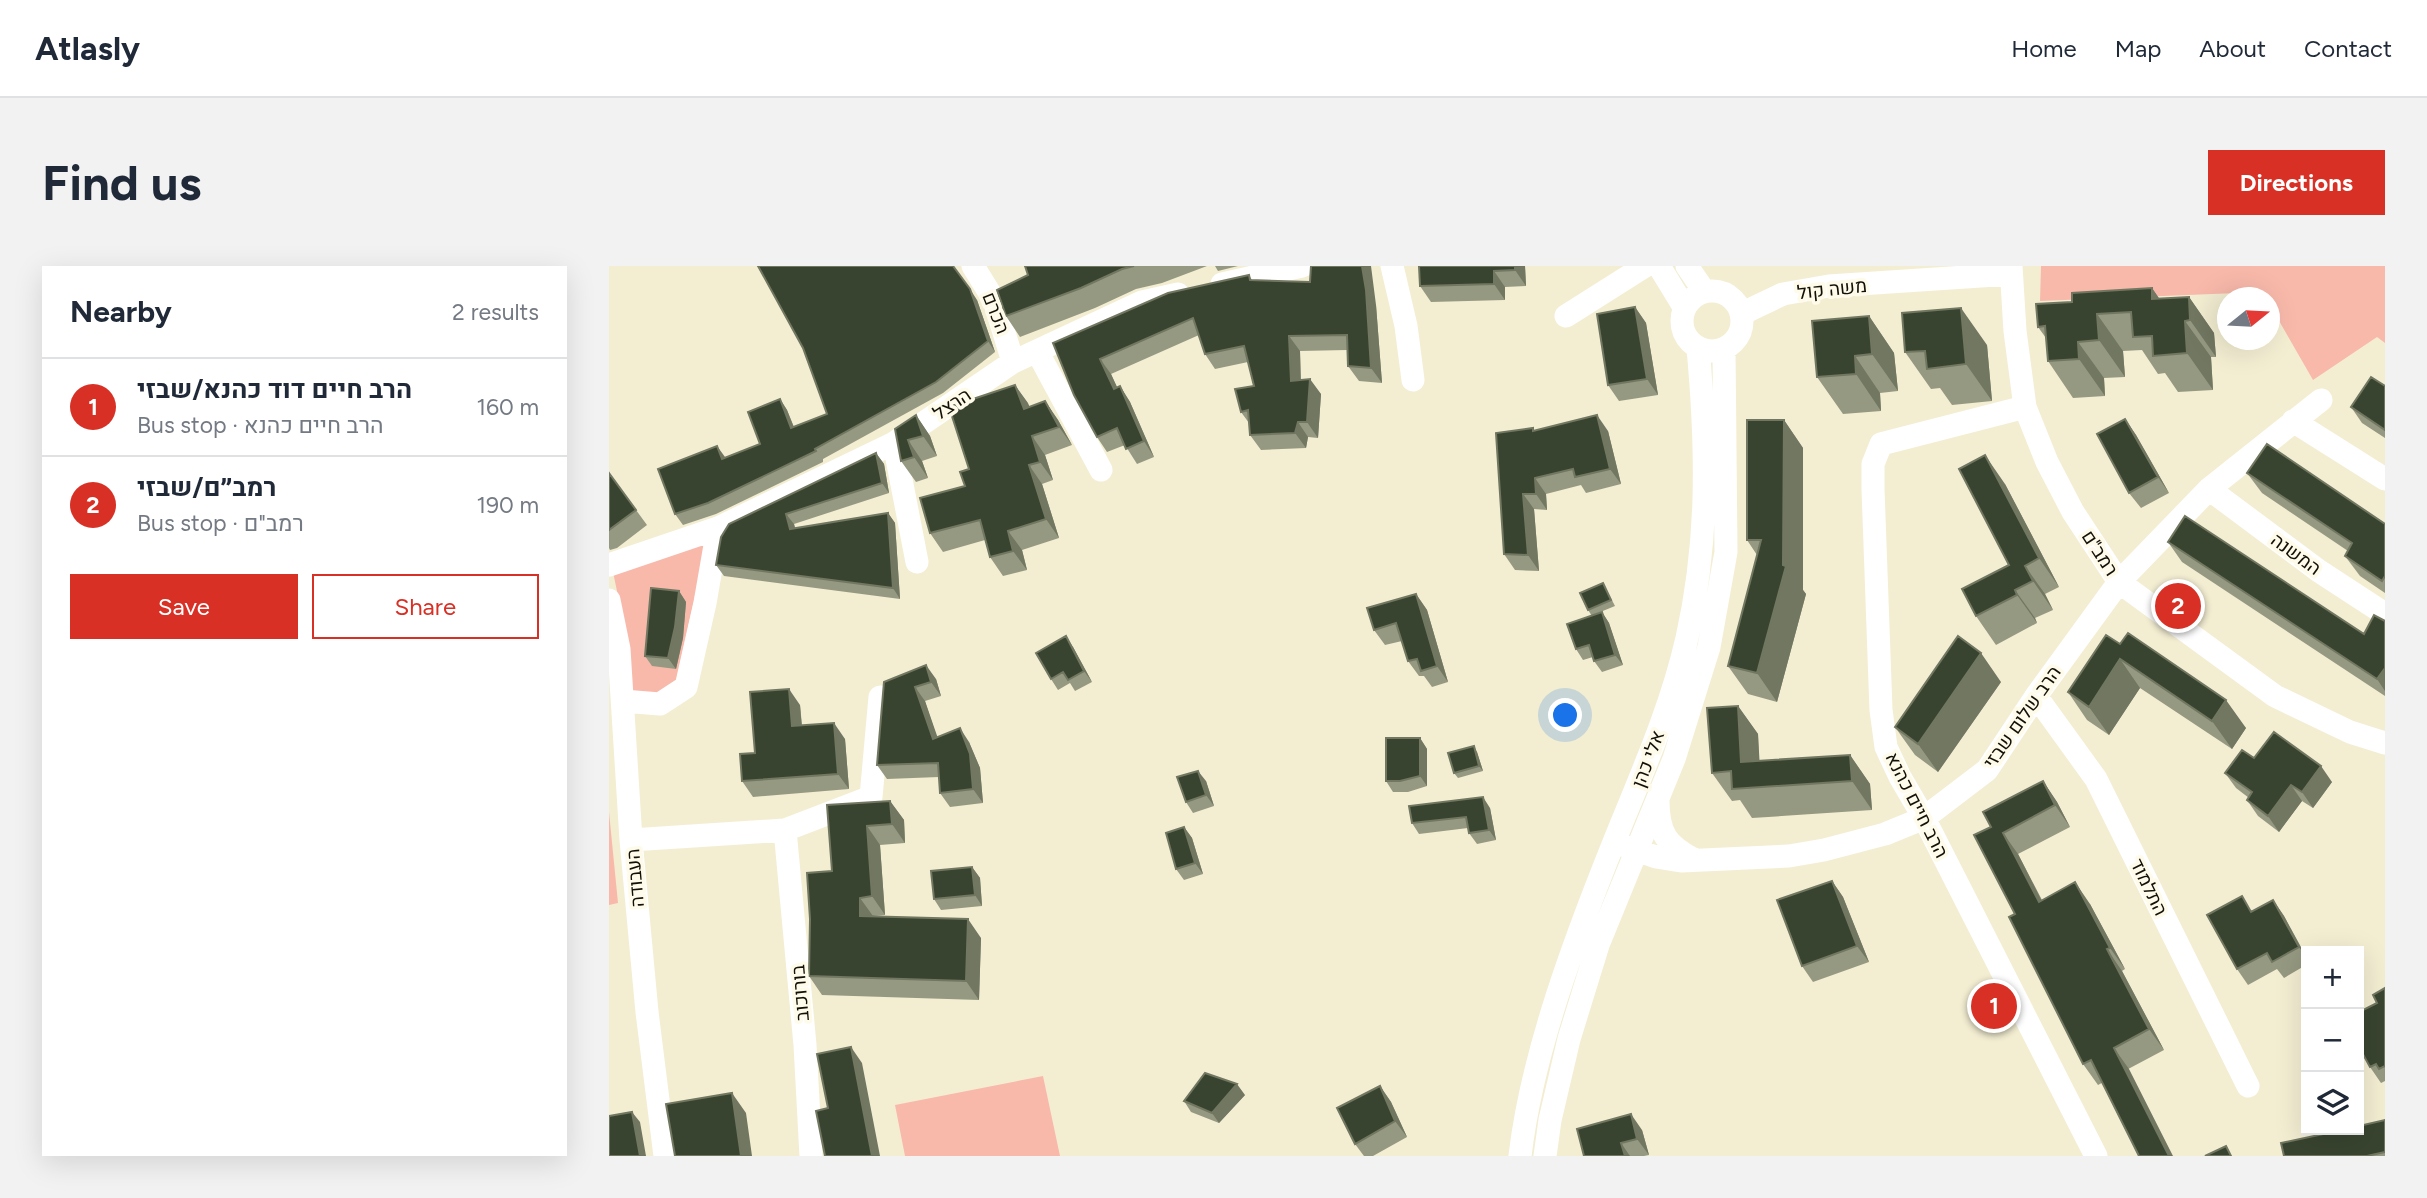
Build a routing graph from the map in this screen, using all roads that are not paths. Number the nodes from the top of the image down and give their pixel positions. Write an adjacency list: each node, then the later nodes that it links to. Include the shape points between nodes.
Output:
1 (973, 266): 15 (street, הכרם, via 994,300)
2 (1302, 266): 14 (street, הרצל, via 1142,302)
3 (1392, 266): 16 (street)
4 (1645, 266): 11 (street)
5 (1659, 266): 9 (street)
6 (1687, 266): 8 (street)
7 (2011, 270): 10 (street, משה קול, via 1829,286 1783,294); 18 (street, רמב"ם)
8 (1704, 291): 9 (street); 10 (street, via 1727,295)
9 (1684, 307): 12 (street, via 1685,335)
10 (1741, 314): 13 (street, via 1741,331)
11 (1566, 316)
12 (1698, 348): 13 (street); 38 (street, אלי כהן, via 1704,412 1702,556 1687,640 1660,728)
13 (1724, 349): 34 (street, אלי כהן, via 1726,552 1709,647)
14 (1037, 351): 15 (street, הרצל); 21 (street)
15 (1013, 362): 20 (street, הרצל)
16 (1413, 380)
17 (2321, 400): 19 (street, הרב שלום שבזי)
18 (2025, 407): 27 (street, רמב"ם, via 2073,512); 35 (street, הרב חיים כהנא, via 1881,444 1873,464 1886,747)
19 (2293, 421): 22 (street); 23 (street, הרב שלום שבזי)
20 (894, 443): 24 (street, הרצל); 25 (street)
21 (1101, 470)
22 (2385, 479)
23 (2209, 489): 27 (street, הרב שלום שבזי); 29 (street, המשנה)
24 (718, 528): 26 (street, הרצל); 32 (street, via 686,687 660,704)
25 (917, 562)
26 (609, 565)
27 (2119, 582): 31 (street, הרב שלום שבזי); 33 (street, רמב"ם, via 2275,696 2350,732)
28 (609, 600): 32 (street, העבודה)
29 (2385, 614)
30 (880, 696): 36 (street, via 871,797)
31 (2036, 696): 35 (street, הרב שלום שבזי, via 1987,770); 41 (street, התלמוד, via 2096,779)
32 (623, 701): 37 (street, העבודה)
33 (2385, 743)
34 (1658, 797): 39 (street, אלי כהן); 40 (street, via 1665,838)
35 (1924, 818): 40 (street, הרב שלום שבזי, via 1824,850); 46 (street, הרב חיים כהנא)
36 (785, 830): 37 (street); 43 (street, בורוכוב)
37 (631, 840): 42 (street, העבודה)
38 (1614, 842): 39 (street, הרב שלום שבזי); 44 (street, אלי כהן, via 1575,943 1541,1055)
39 (1636, 851): 40 (street, הרב שלום שבזי); 45 (street, אלי כהן, via 1598,945 1569,1039)
40 (1698, 862)
41 (2248, 1086)
42 (665, 1156)
43 (811, 1156)
44 (1520, 1156)
45 (1545, 1156)
46 (2097, 1156)

